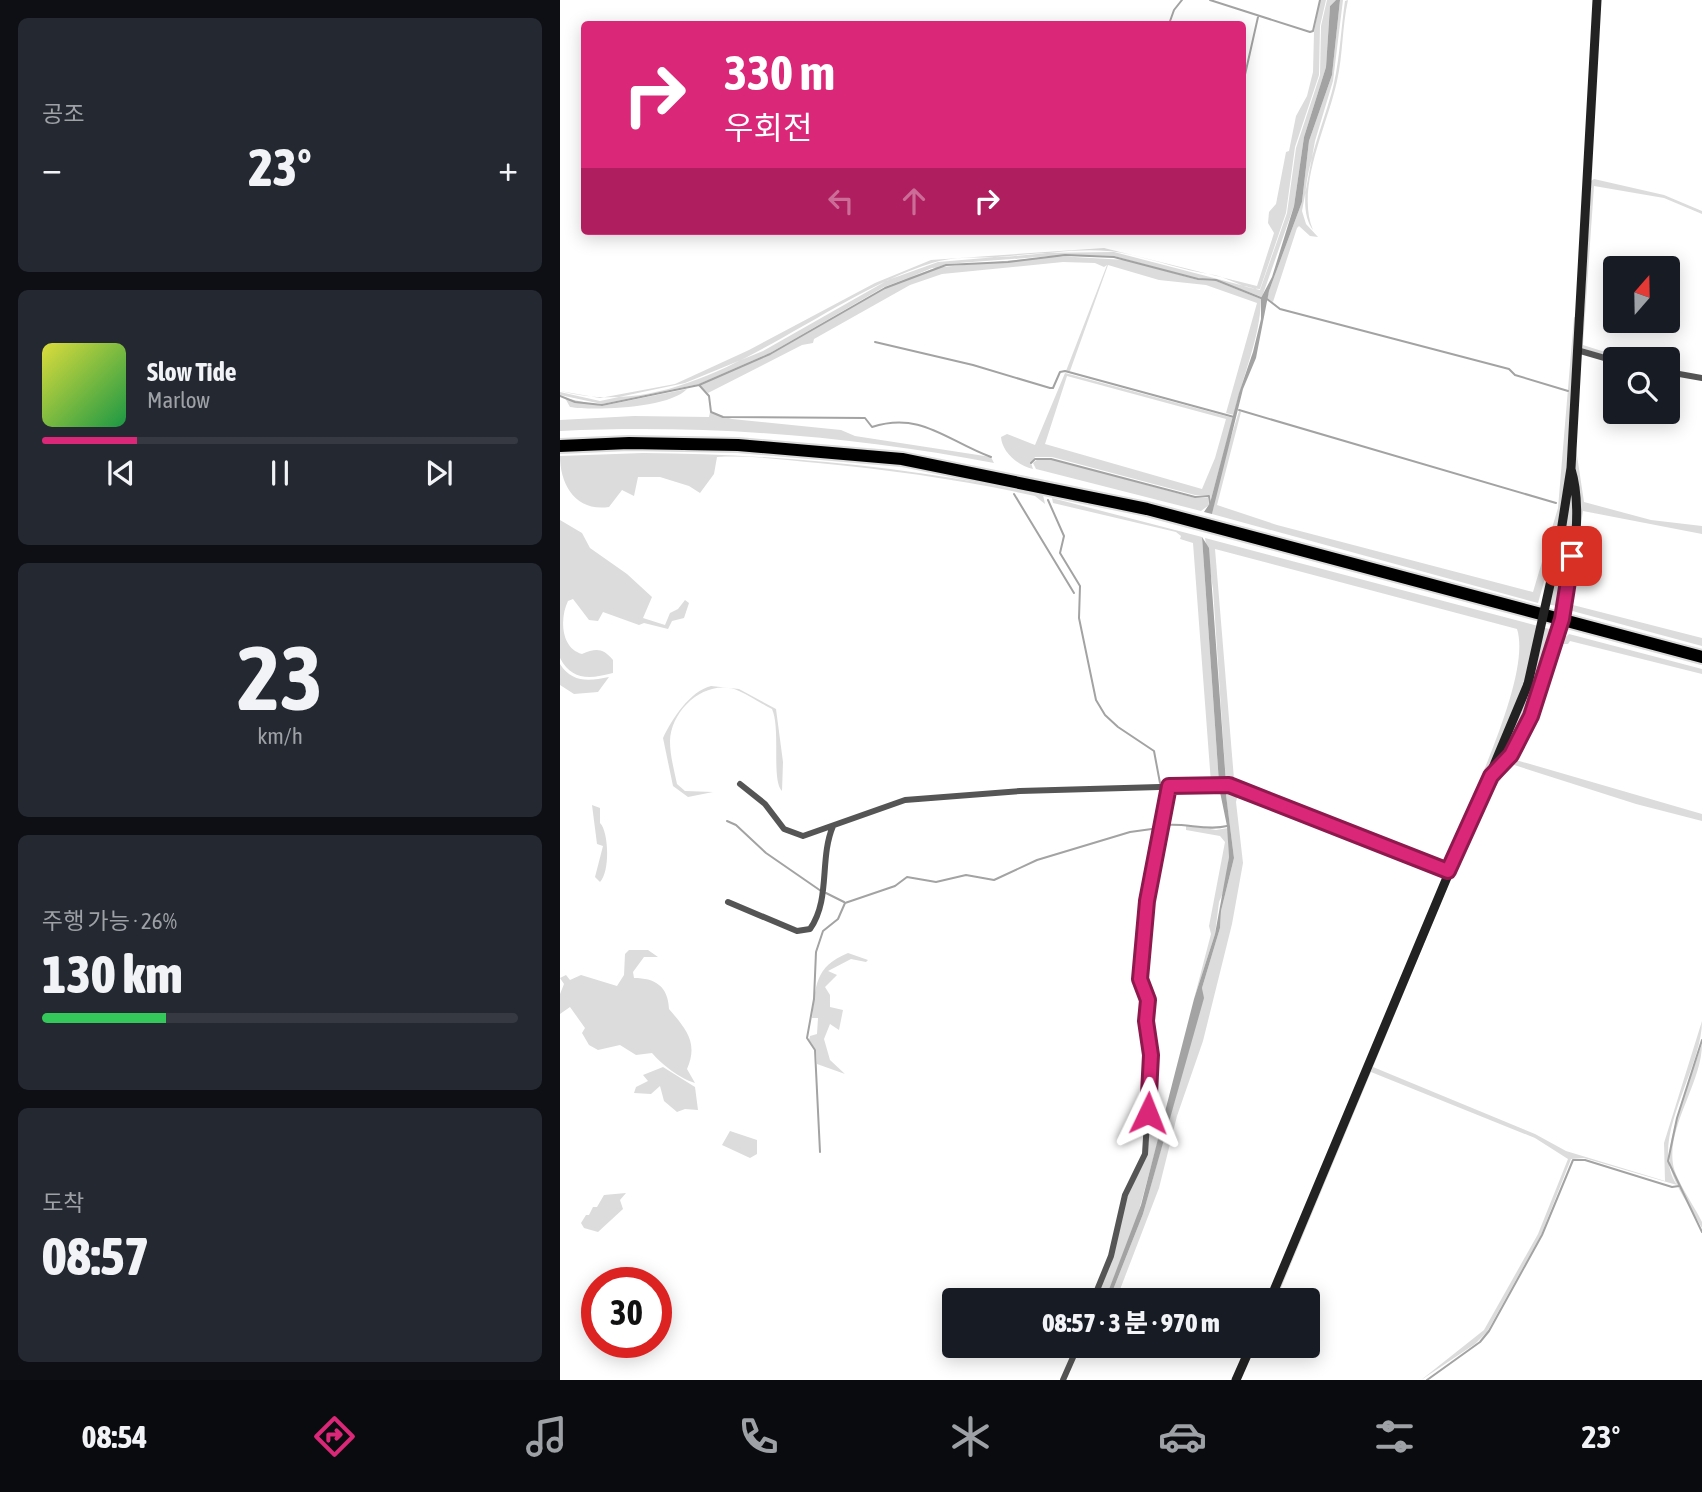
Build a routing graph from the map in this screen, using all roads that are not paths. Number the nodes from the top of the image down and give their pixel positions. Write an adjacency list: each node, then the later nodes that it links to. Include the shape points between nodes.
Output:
1 (1597, 0): 2 (street)
2 (1577, 350): 3 (street); 7 (street)
3 (1603, 358)
4 (1680, 374): 5 (street)
5 (1702, 378)
6 (560, 446): 8 (highway, via 738,444 902,459 1147,509)
7 (1571, 468): 8 (street, via 1578,516); 10 (street, bridge, via 1528,684)
8 (1562, 619): 9 (highway); 10 (street, via 1521,739)
9 (1702, 657)
10 (1491, 776): 14 (street)
11 (740, 784): 13 (street, via 765,804 789,833 811,835)
12 (1169, 786): 13 (street, via 905,800); 14 (street, via 1229,785); 16 (street, via 1147,901 1140,979 1148,1000 1151,1055 1145,1154 1125,1195 1111,1256)
13 (833, 826): 15 (street, via 826,849 821,908 810,929 797,931)
14 (1448, 871): 17 (street)
15 (728, 902)
16 (1098, 1288)
17 (1275, 1288)
18 (1073, 1358): 20 (street)
19 (1246, 1358): 21 (street)
20 (1063, 1380)
21 (1236, 1380)

